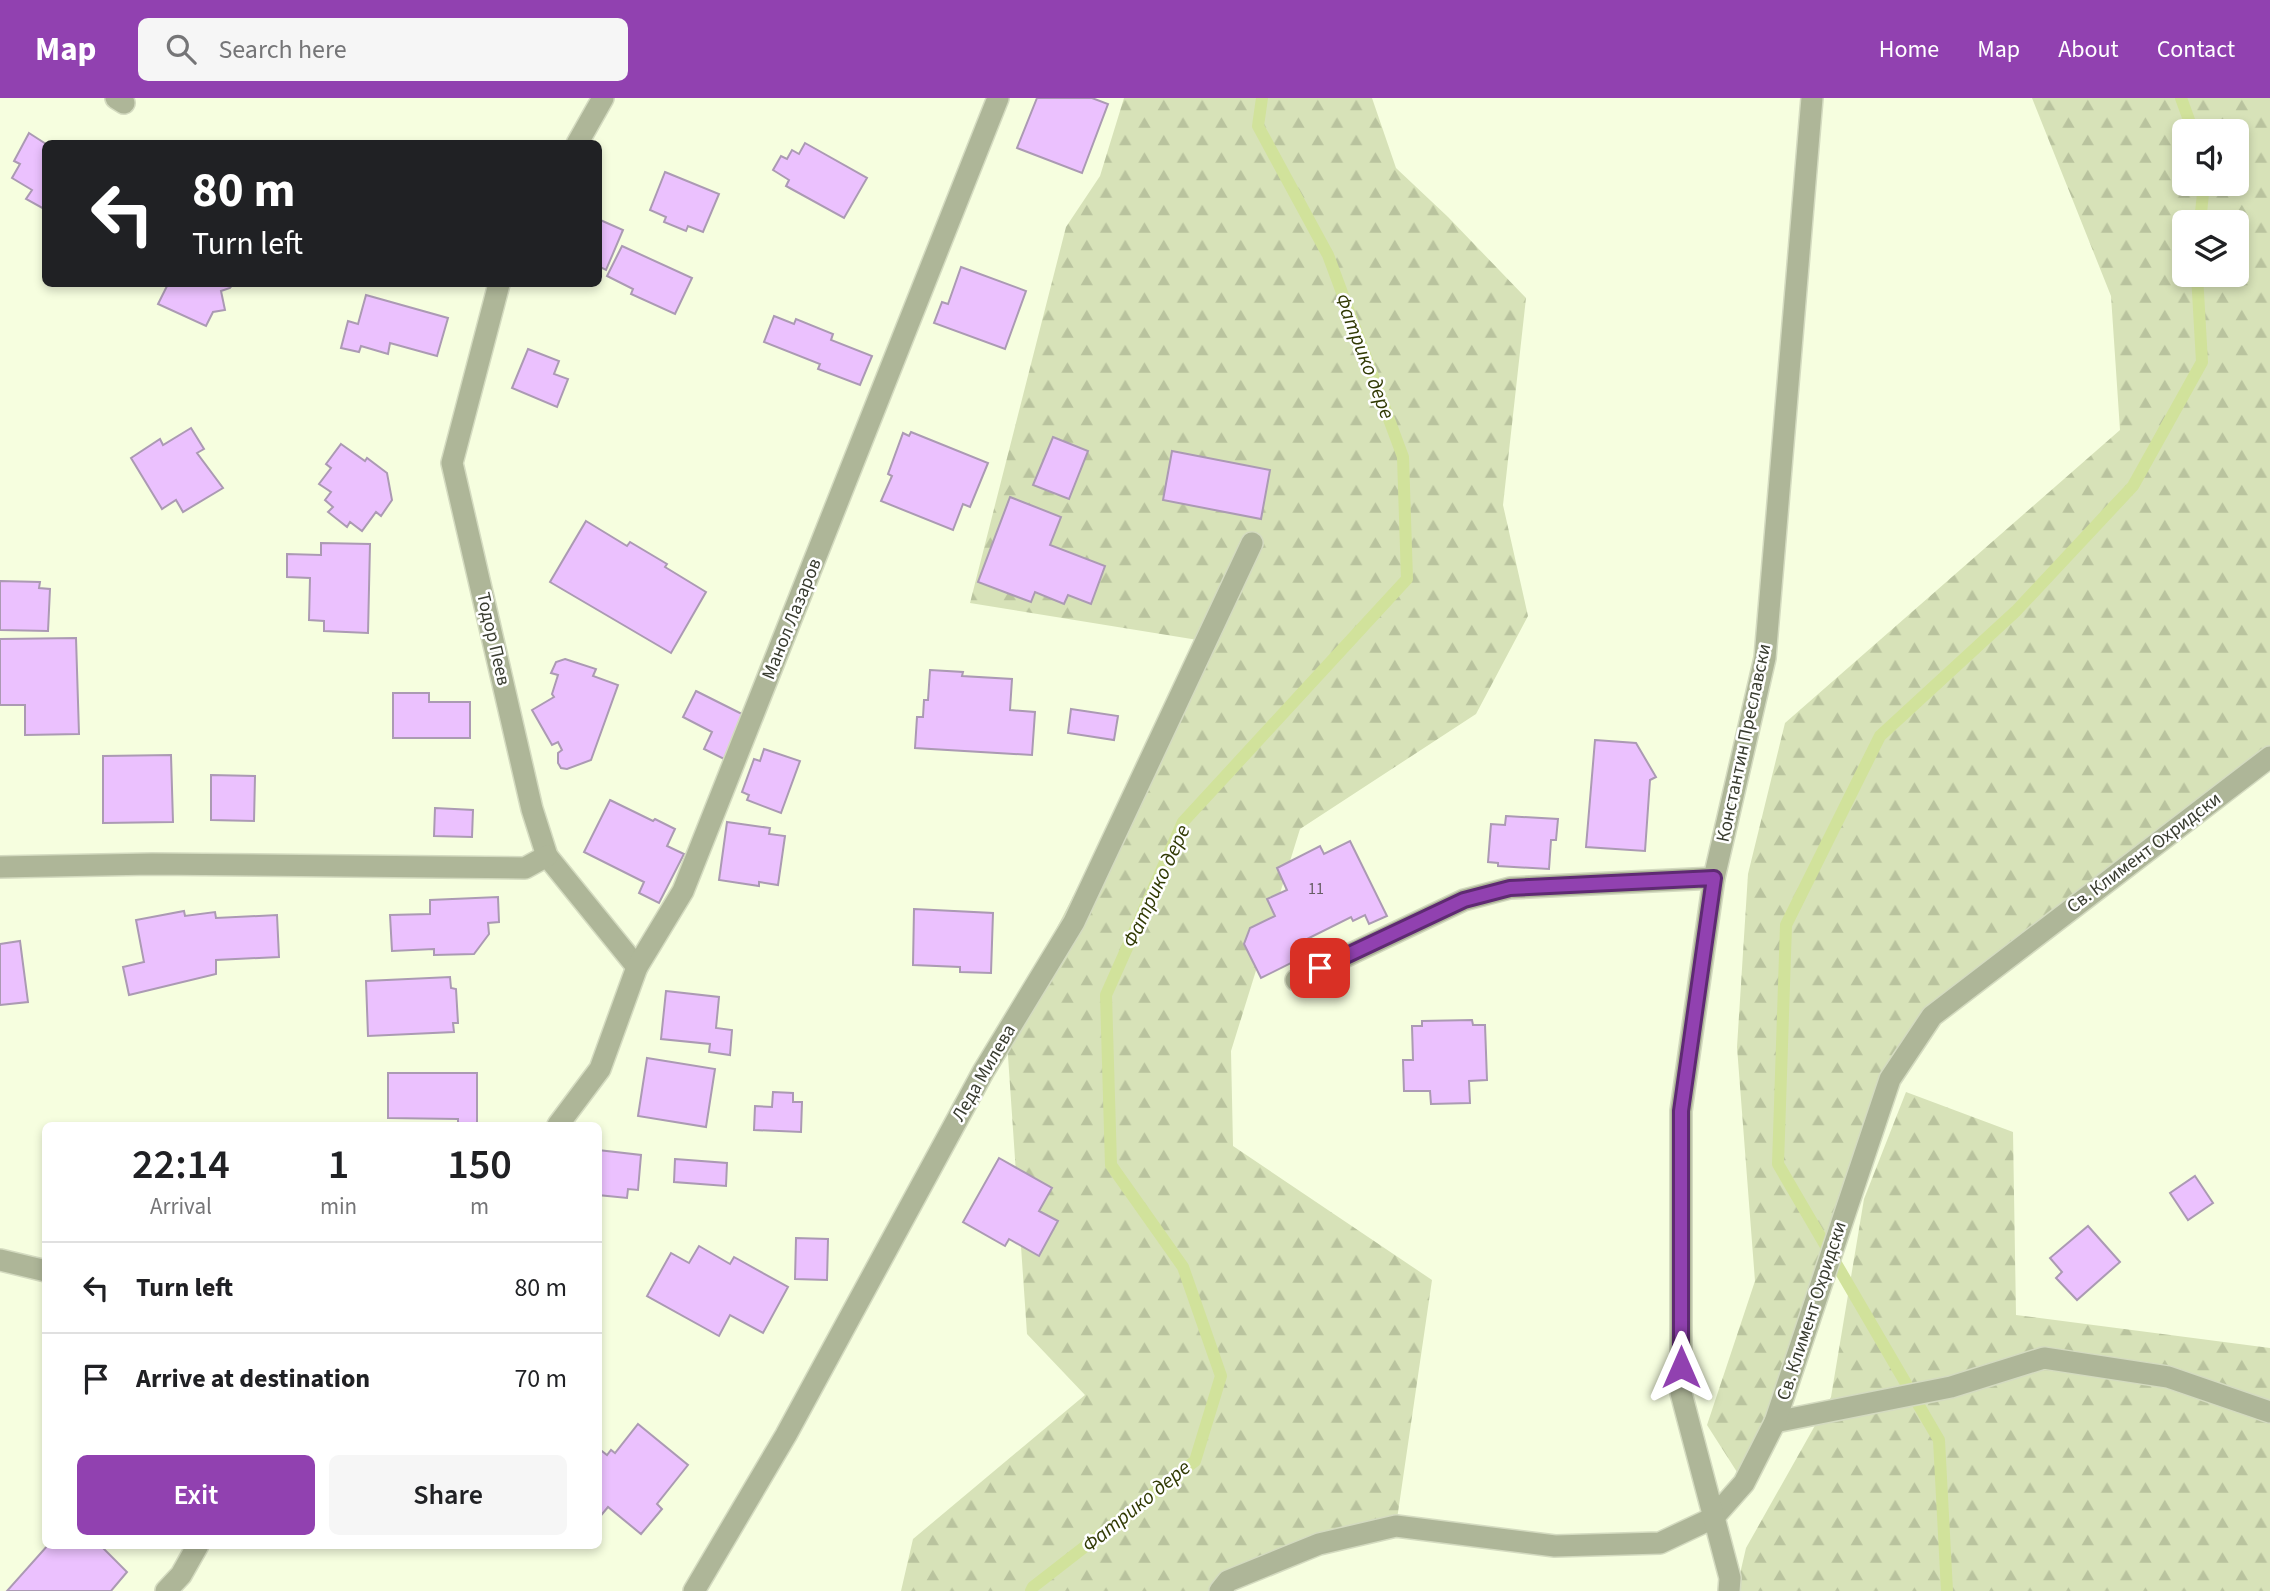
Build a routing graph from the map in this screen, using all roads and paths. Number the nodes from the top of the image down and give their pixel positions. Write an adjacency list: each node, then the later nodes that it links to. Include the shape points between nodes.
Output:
1 (603, 98): 4 (street)
2 (998, 98): 11 (street, Манол Лазаров, via 683,891)
3 (1812, 98): 10 (street, Константин Преславски, via 1765,658)
4 (579, 140)
5 (498, 287): 8 (street, Тодор Пеев, via 452,463 532,809)
6 (1252, 543): 21 (street, Леда Милева, via 1074,922 983,1072 786,1435)
7 (2270, 757): 17 (street, Св. Климент Охридски, via 1931,1016 1890,1079)
8 (547, 856): 9 (street, via 524,868); 11 (street, Тодор Пеев)
9 (0, 867)
10 (1714, 878): 12 (street, via 1510,888 1464,900); 18 (street, Константин Преславски, via 1681,1111 1681,1392)
11 (637, 967): 13 (street, Манол Лазаров, via 600,1069)
12 (1296, 980)
13 (560, 1122)
14 (0, 1260): 15 (street)
15 (42, 1270)
16 (2270, 1412): 17 (street, via 2168,1377 2044,1358 1951,1387)
17 (1774, 1422): 18 (street, Св. Климент Охридски, via 1744,1483)
18 (1713, 1518): 22 (street, Св. Климент Охридски, via 1660,1543 1555,1546 1396,1526 1319,1544 1228,1581); 23 (street, Константин Преславски, via 1730,1578)
19 (196, 1549): 20 (street)
20 (166, 1591)
21 (694, 1591)
22 (1220, 1591)
23 (1729, 1591)

